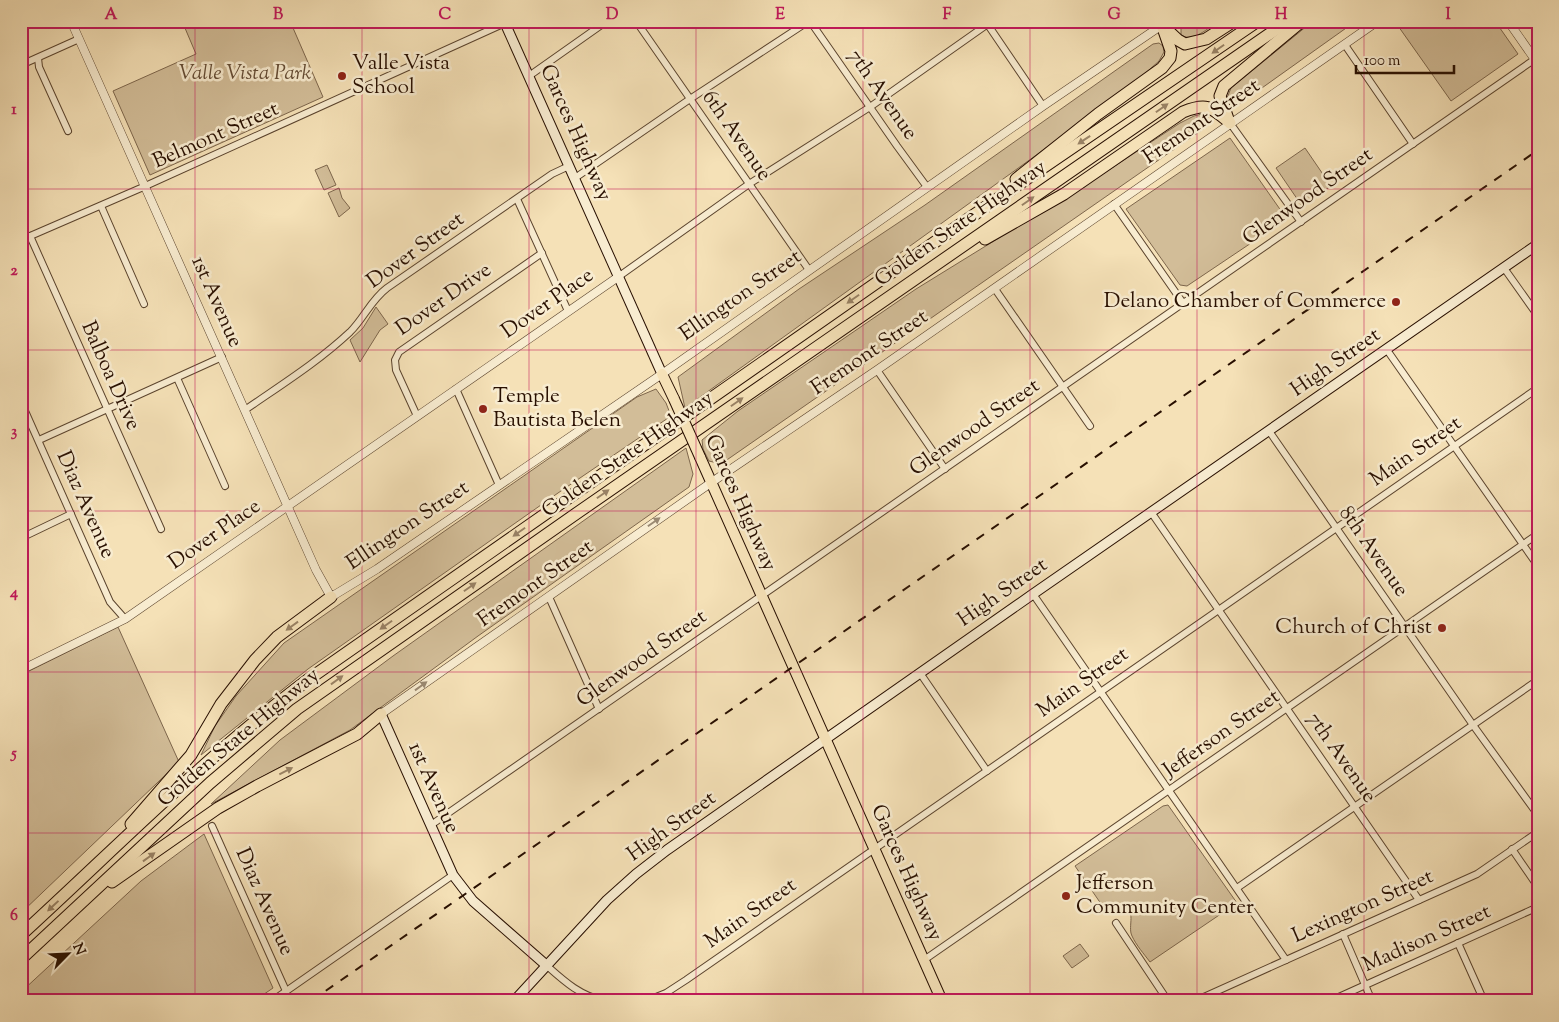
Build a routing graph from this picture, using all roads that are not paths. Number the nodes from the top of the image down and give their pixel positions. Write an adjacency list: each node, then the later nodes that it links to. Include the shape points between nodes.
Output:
1 (71, 21): 14 (street, 1st Avenue)
2 (607, 21): 19 (street)
3 (636, 21): 20 (street, 6th Avenue)
4 (810, 21): 20 (street); 21 (street, 7th Avenue)
5 (1234, 21): 13 (highway, via 1206,39 1185,44)
6 (1258, 21): 34 (highway, Golden State Highway, one-way to 34)
7 (1288, 21): 41 (highway, Golden State Highway, one-way to 7)
8 (1302, 21): 23 (highway, via 1224,86 1220,96)
9 (1378, 21): 15 (street, Fremont Street)
10 (1508, 21): 17 (street)
11 (504, 22): 19 (main road, Garces Highway); 29 (street, Belmont Street)
12 (988, 22): 21 (street, Dover Place); 22 (street)
13 (1163, 23): 22 (street, Ellington Street); 34 (highway, via 1171,51 1162,68 1090,120)
14 (79, 39): 16 (street); 29 (street, 1st Avenue)
15 (1344, 45): 23 (street, Fremont Street); 25 (street)
16 (38, 58): 18 (street); 24 (street)
17 (1537, 60): 25 (street, Glenwood Street)
18 (21, 65)
19 (529, 76): 26 (main road, Garces Highway)
20 (690, 99): 27 (street); 28 (street, 6th Avenue)
21 (870, 106): 28 (street, Dover Place); 30 (street, 7th Avenue)
22 (1043, 106): 30 (street, Ellington Street)
23 (1230, 123): 32 (street, Fremont Street); 35 (street); 41 (highway, via 1208,106 1183,112 1064,194)
24 (68, 131)
25 (1413, 144): 35 (street, Glenwood Street)
26 (569, 166): 27 (main road, Garces Highway); 31 (street, Dover Street)
27 (575, 178): 43 (main road, Garces Highway)
28 (749, 184): 42 (street, 6th Avenue); 43 (street, Dover Place)
29 (145, 186): 33 (street, Belmont Street); 50 (street, 1st Avenue)
30 (927, 187): 42 (street, Ellington Street)
31 (517, 199): 39 (street); 59 (street, Dover Street, via 381,292 356,326 318,360)
32 (1114, 204): 44 (street, Fremont Street); 45 (street)
33 (101, 206): 36 (street, Belmont Street); 46 (street)
34 (965, 221): 104 (highway, Golden State Highway, one-way to 104, via 284,698 203,766)
35 (1301, 222): 45 (street, Glenwood Street)
36 (30, 236): 37 (street, Belmont Street); 58 (street, Balboa Drive)
37 (21, 240)
38 (1538, 244): 40 (main road, High Street)
39 (542, 253): 47 (street); 60 (street, Dover Drive, via 398,352 396,370)
40 (1504, 268): 48 (street); 49 (main road, High Street)
41 (931, 269): 108 (highway, Golden State Highway, one-way to 41, via 210,783 297,709)
42 (809, 270): 52 (street, Ellington Street)
43 (618, 276): 47 (street, Dover Place); 52 (main road, Garces Highway)
44 (995, 289): 51 (street, Fremont Street); 54 (street)
45 (1183, 303): 54 (street, Glenwood Street)
46 (144, 304)
47 (568, 312): 56 (street, Dover Place)
48 (1538, 316)
49 (1387, 350): 62 (main road, High Street); 64 (street)
50 (222, 357): 53 (street); 59 (street, 1st Avenue)
51 (877, 370): 65 (street); 66 (street, Fremont Street)
52 (662, 374): 66 (main road, Garces Highway, bridge); 67 (street, Ellington Street)
53 (177, 378): 58 (street); 68 (street)
54 (1063, 387): 61 (street); 65 (street, Glenwood Street)
55 (1538, 388): 64 (street, Main Street)
56 (456, 389): 60 (street, Dover Place); 67 (street)
57 (21, 402): 63 (street, Diaz Avenue)
58 (107, 409): 63 (street); 72 (street, Balboa Drive)
59 (245, 410): 69 (street, 1st Avenue)
60 (417, 416): 69 (street, Dover Place)
61 (1090, 426)
62 (1269, 431): 70 (main road, High Street); 73 (street, 8th Avenue)
63 (38, 440): 71 (street, Diaz Avenue)
64 (1455, 447): 73 (street, Main Street); 76 (street)
65 (945, 468): 79 (street, Glenwood Street)
66 (712, 482): 79 (main road, Garces Highway); 81 (street, Fremont Street, one-way to 66)
67 (499, 485): 80 (street, Ellington Street)
68 (225, 486)
69 (288, 506): 80 (street, 1st Avenue); 83 (street, Dover Place)
70 (1151, 512): 78 (main road, High Street); 82 (street, 7th Avenue)
71 (71, 514): 75 (street); 83 (street, Diaz Avenue, via 110,602)
72 (161, 529)
73 (1337, 529): 82 (street, Main Street); 84 (street, 8th Avenue)
74 (1538, 534): 76 (street, Jefferson Street)
75 (21, 538)
76 (1523, 545): 77 (street); 84 (street, Jefferson Street)
77 (1538, 566)
78 (1033, 594): 86 (main road, High Street); 88 (street)
79 (761, 596): 89 (street, Glenwood Street); 93 (main road, Garces Highway)
80 (331, 597): 104 (highway, one-way to 104, via 278,636 255,660 221,704 191,755)
81 (549, 597): 89 (street); 91 (street, Fremont Street, one-way to 81)
82 (1220, 610): 88 (street, Main Street); 90 (street, 7th Avenue)
83 (124, 619): 85 (street, Dover Place)
84 (1406, 627): 90 (street, Jefferson Street); 92 (street, 8th Avenue)
85 (21, 670)
86 (920, 673): 93 (main road, High Street); 94 (street)
87 (1538, 680): 92 (street)
88 (1101, 692): 94 (street, Main Street); 95 (street)
89 (598, 709): 98 (street, Glenwood Street)
90 (1288, 709): 95 (street, Jefferson Street); 96 (street, 7th Avenue)
91 (381, 714): 98 (main road, 1st Avenue); 108 (highway, one-way to 91, via 218,808 357,734)
92 (1473, 725): 96 (street); 97 (street, 8th Avenue)
93 (826, 740): 101 (main road, Garces Highway); 117 (main road, High Street, via 636,874)
94 (987, 771): 101 (street, Main Street)
95 (1169, 790): 106 (street); 115 (street, Jefferson Street)
96 (1355, 807): 106 (street); 107 (street, 7th Avenue)
97 (1538, 815)
98 (431, 825): 103 (main road, 1st Avenue)
99 (212, 826): 119 (street, Diaz Avenue)
100 (1538, 832): 102 (street, Lexington Street)
101 (874, 849): 115 (main road, Garces Highway); 123 (street, Main Street, via 678,986)
102 (1512, 849): 105 (street); 107 (street, Lexington Street, via 1476,874)
103 (453, 875): 117 (main road, via 473,902); 119 (street)
104 (85, 876): 112 (highway, Golden State Highway, one-way to 112)
105 (1538, 887)
106 (1237, 888): 116 (street)
107 (1419, 900): 111 (street, Lexington Street)
108 (80, 905): 114 (highway, Golden State Highway)
109 (1538, 907): 113 (street, Madison Street)
110 (1116, 923): 125 (street)
111 (1343, 934): 116 (street, Lexington Street); 118 (street)
112 (21, 935)
113 (1458, 943): 118 (street, Madison Street); 129 (street)
114 (21, 959)
115 (924, 960): 124 (main road, Garces Highway)
116 (1286, 960): 126 (street, Lexington Street)
117 (546, 965): 121 (main road, High Street); 122 (street, via 578,991)
118 (1365, 985): 127 (street, Madison Street); 128 (street)
119 (286, 991): 120 (street)
120 (272, 1001)
121 (514, 1001)
122 (605, 1001)
123 (646, 1001)
124 (942, 1001)
125 (1168, 1001)
126 (1195, 1001)
127 (1330, 1001)
128 (1372, 1001)
129 (1484, 1001)

